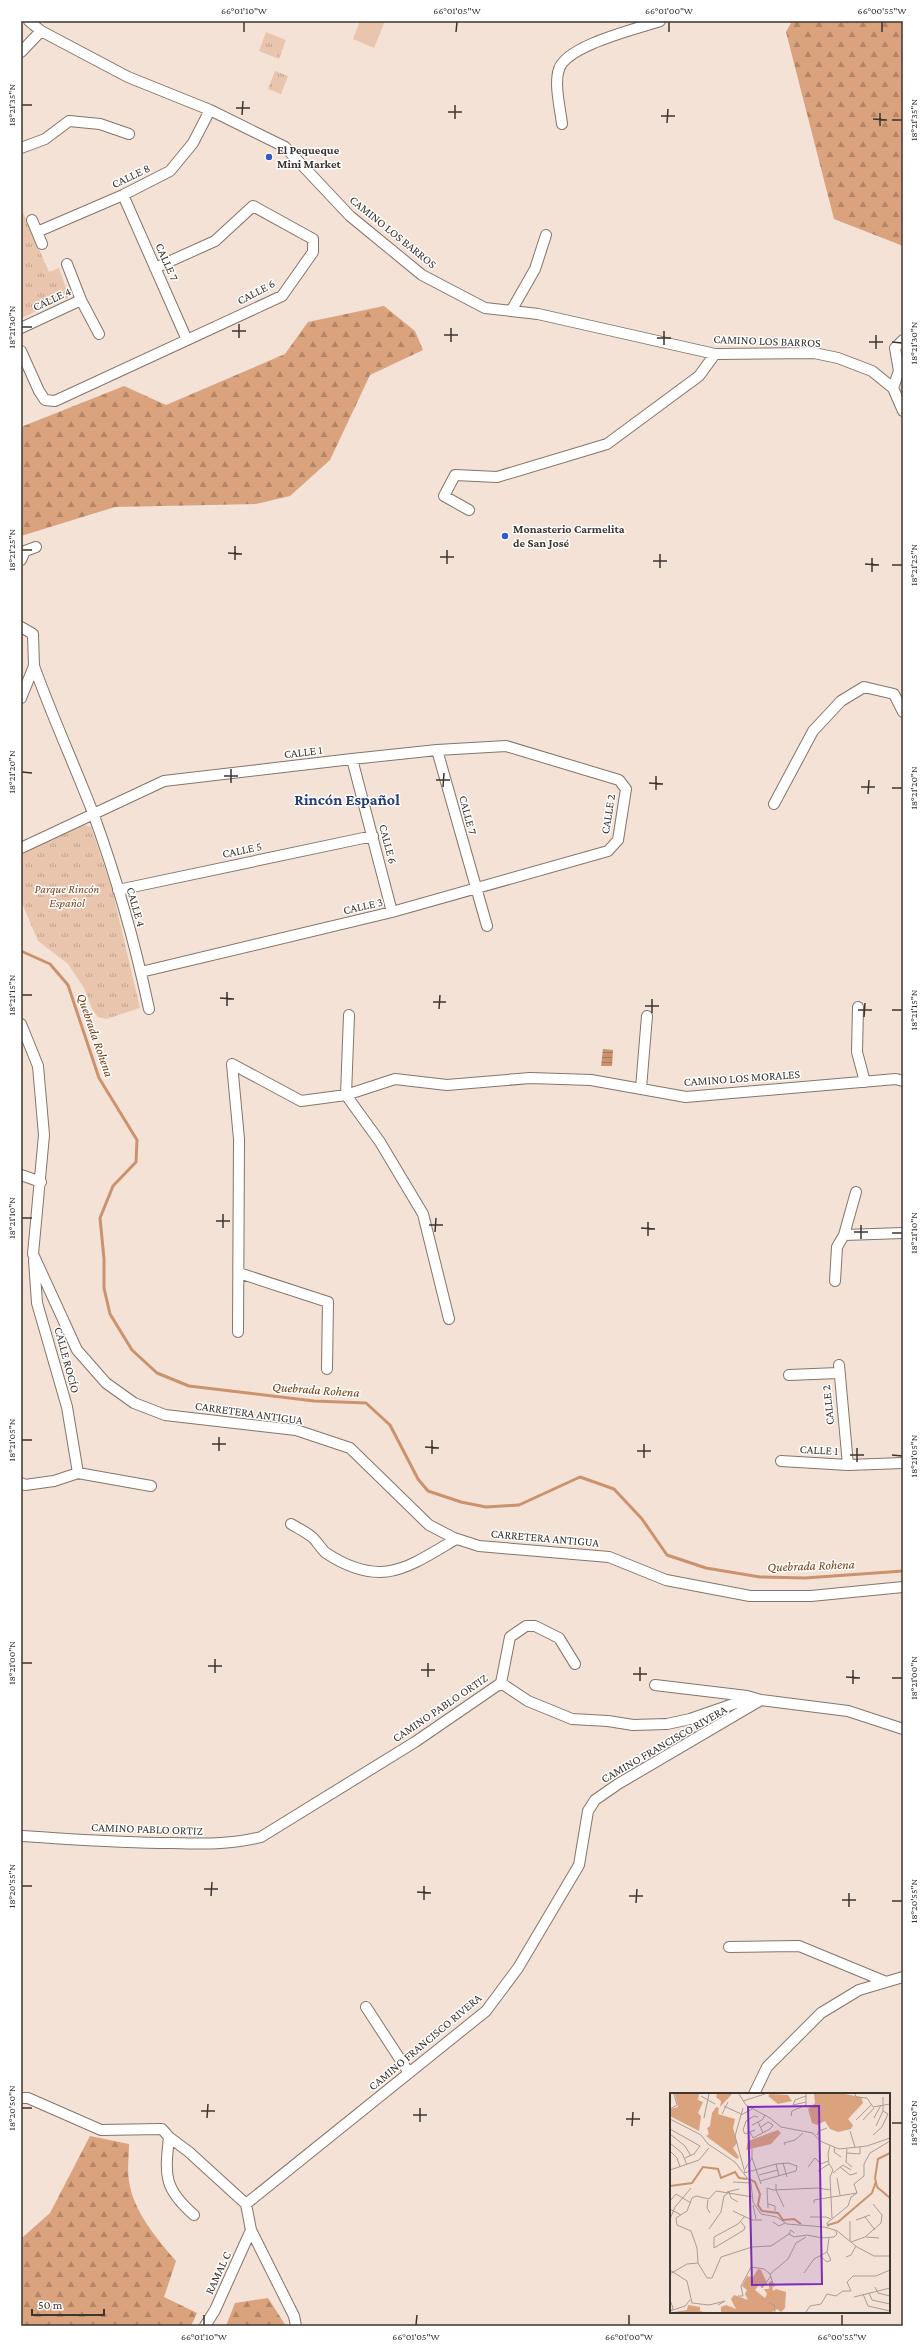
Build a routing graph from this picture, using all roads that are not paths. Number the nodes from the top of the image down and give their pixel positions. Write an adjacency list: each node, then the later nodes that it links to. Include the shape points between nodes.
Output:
1 (28, 21): 3 (street, CAMINO LOS BARROS)
2 (660, 21): 6 (street, via 589,46 567,57 560,69 558,85)
3 (41, 30): 4 (street); 5 (street, CAMINO LOS BARROS, via 128,77)
4 (21, 52)
5 (210, 110): 9 (street, CALLE 8, via 194,143 170,171); 17 (street, CAMINO LOS BARROS, via 285,147 350,216 422,275 485,308)
6 (562, 124)
7 (129, 134): 8 (street, via 100,124 69,121 45,139)
8 (21, 148)
9 (123, 195): 11 (street, CALLE 8); 15 (street, CALLE 7)
10 (32, 220): 11 (street)
11 (37, 232): 13 (street)
12 (546, 235): 17 (street, via 535,269)
13 (42, 244)
14 (67, 264): 16 (street, CALLE 4)
15 (155, 268): 20 (street, CALLE 7); 20 (street, CALLE 6, via 215,241 253,206 312,240 313,252 282,296)
16 (81, 300): 18 (street, CALLE 4); 19 (street)
17 (511, 311): 23 (street, CAMINO LOS BARROS, via 538,314)
18 (21, 328)
19 (99, 334)
20 (187, 340): 22 (street, CALLE 6, via 55,401 45,400)
21 (903, 340): 24 (street, via 895,348 899,371)
22 (21, 352)
23 (715, 354): 24 (street, CAMINO LOS BARROS, via 814,353 838,358 872,371); 26 (street, via 699,376 607,444 497,477 455,475 444,496)
24 (893, 388): 25 (street, CAMINO LOS BARROS)
25 (903, 411)
26 (469, 510)
27 (36, 547): 28 (street, via 25,552)
28 (21, 560)
29 (21, 627): 30 (street, via 33,634)
30 (34, 666): 31 (street); 37 (street, CALLE 4)
31 (21, 698)
32 (903, 712): 36 (street, via 894,694 864,686 841,701 813,731)
33 (437, 750): 34 (street, CALLE 1); 35 (street, CALLE 1, via 506,746); 41 (street, CALLE 7)
34 (352, 759): 37 (street, CALLE 1, via 164,781); 38 (street, CALLE 6)
35 (599, 774): 40 (street, CALLE 2, via 619,780 626,789 618,840 608,851)
36 (774, 804)
37 (93, 814): 39 (street, CALLE 1); 42 (street, CALLE 4)
38 (372, 836): 42 (street, CALLE 5); 43 (street, CALLE 6)
39 (21, 848)
40 (589, 856): 41 (street, CALLE 3)
41 (475, 888): 43 (street, CALLE 3); 44 (street, CALLE 7)
42 (118, 890): 45 (street, CALLE 4)
43 (392, 912): 45 (street, CALLE 3)
44 (487, 926)
45 (141, 972): 47 (street, CALLE 4)
46 (858, 1008): 52 (street, via 857,1052)
47 (149, 1009)
48 (349, 1015): 54 (street)
49 (648, 1016): 53 (street)
50 (21, 1024): 56 (street, via 38,1066 44,1135)
51 (903, 1081): 52 (street, CAMINO LOS MORALES)
52 (865, 1082): 53 (street, CAMINO LOS MORALES, via 686,1097)
53 (641, 1088): 54 (street, CAMINO LOS MORALES, via 590,1080 530,1078 447,1085 395,1079)
54 (346, 1095): 61 (street, CAMINO LOS MORALES, via 302,1101 232,1064 239,1139); 63 (street, via 380,1142 423,1214)
55 (21, 1176): 56 (street)
56 (41, 1182): 60 (street)
57 (856, 1192): 59 (street)
58 (903, 1233): 59 (street)
59 (844, 1236): 62 (street, via 837,1247)
60 (33, 1254): 70 (street, CALLE ROCÍO, via 36,1303 66,1407); 74 (street, CARRETERA ANTIGUA, via 77,1350 106,1383 134,1403 165,1416 296,1430 350,1448 429,1525)
61 (239, 1273): 64 (street); 65 (street, via 328,1302)
62 (835, 1281)
63 (449, 1319)
64 (238, 1332)
65 (326, 1369)
66 (789, 1375): 69 (street, CALLE 2, via 839,1369)
67 (781, 1461): 69 (street, CALLE 1)
68 (903, 1463): 69 (street, CALLE 1)
69 (848, 1465)
70 (78, 1473): 71 (street, via 54,1481 25,1485); 72 (street)
71 (21, 1483)
72 (151, 1486)
73 (291, 1524): 74 (street, via 312,1538 325,1552 374,1573 399,1570)
74 (456, 1538): 75 (street, CARRETERA ANTIGUA, via 479,1546 609,1557 666,1580 750,1596 811,1596 872,1588)
75 (903, 1587)
76 (575, 1664): 77 (street, via 559,1638 535,1626 526,1626 510,1637)
77 (501, 1683): 79 (street, CAMINO PABLO ORTIZ, via 528,1701 572,1719 633,1725 667,1724 690,1719 742,1701); 82 (street, CAMINO PABLO ORTIZ, via 415,1742 261,1837 234,1843 181,1844 114,1843)
78 (655, 1685): 79 (street)
79 (747, 1696): 80 (street)
80 (761, 1700): 81 (street, via 848,1711); 87 (street, CAMINO FRANCISCO RIVERA, via 595,1800 588,1811 579,1865 518,1968 486,2011)
81 (903, 1729)
82 (21, 1836)
83 (729, 1947): 85 (street, via 799,1946)
84 (902, 1978): 85 (street)
85 (884, 1981): 88 (street, via 859,1990 821,2013 767,2067)
86 (366, 2007): 87 (street)
87 (409, 2073): 91 (street, CAMINO FRANCISCO RIVERA)
88 (754, 2093)
89 (21, 2098): 90 (street, via 28,2098 101,2130 162,2129)
90 (169, 2137): 91 (street, via 190,2152); 92 (street, via 165,2169 172,2194)
91 (246, 2204): 93 (street)
92 (194, 2215)
93 (252, 2230): 94 (street, RAMAL C); 95 (street, via 294,2316)
94 (205, 2326)
95 (296, 2326)

